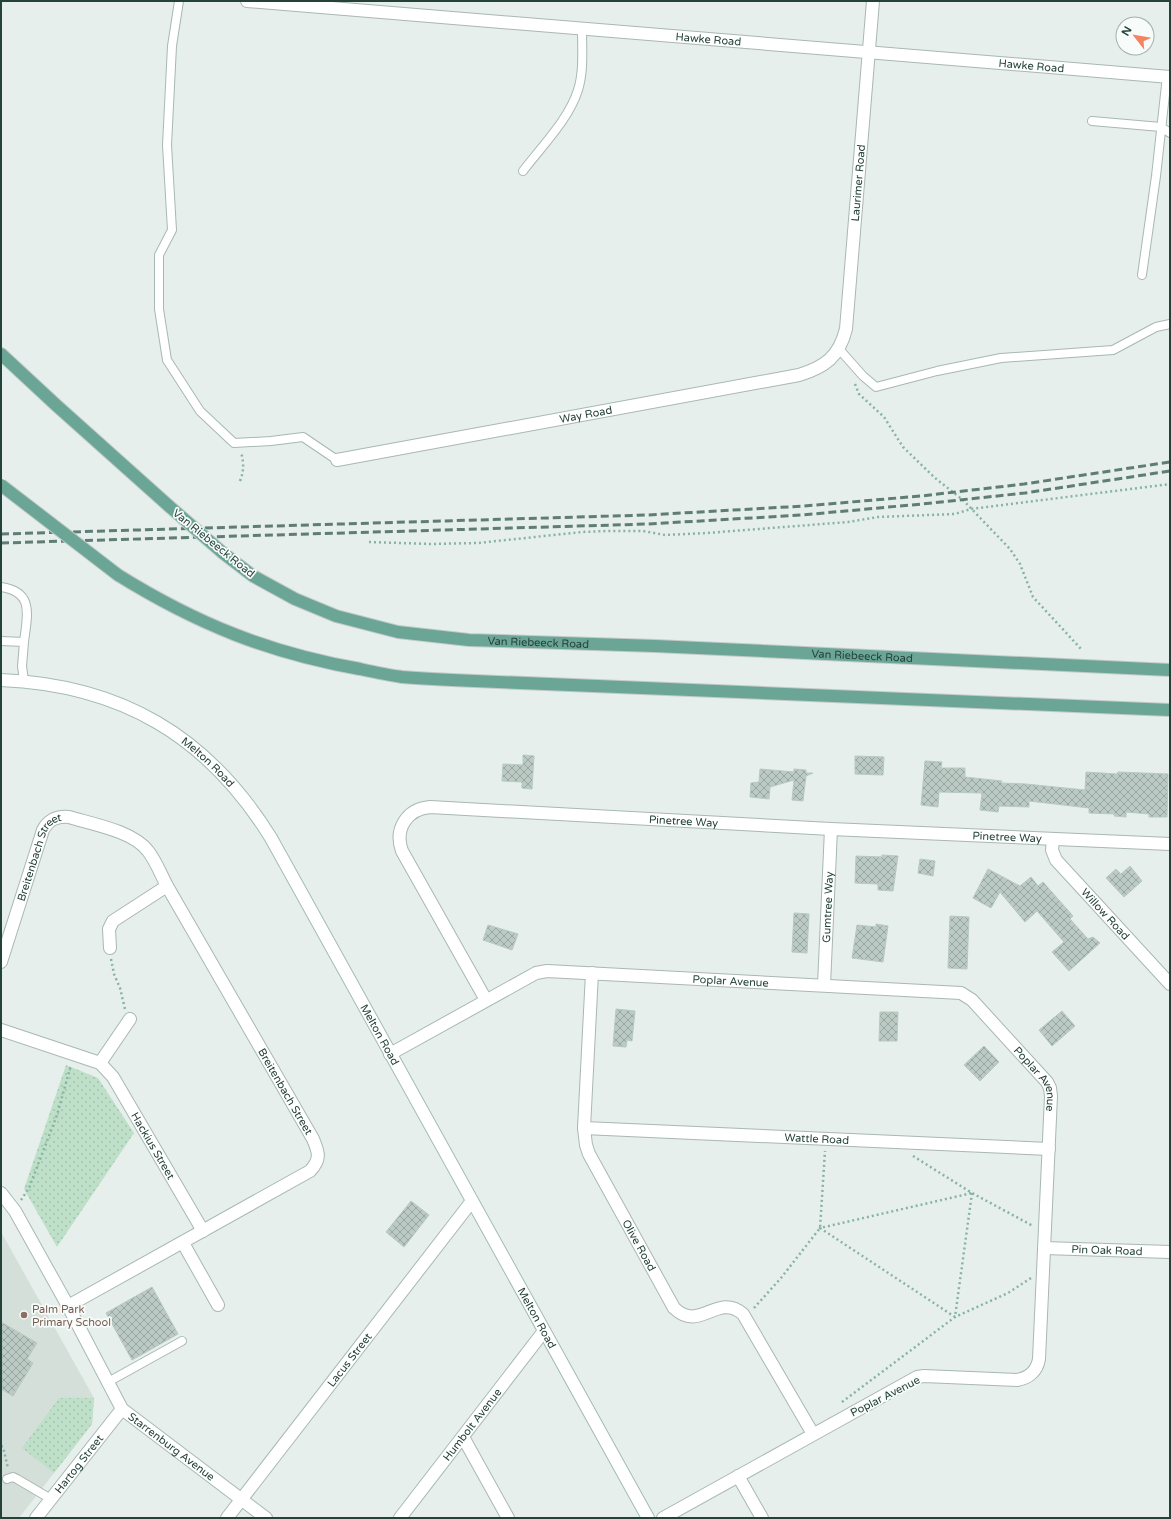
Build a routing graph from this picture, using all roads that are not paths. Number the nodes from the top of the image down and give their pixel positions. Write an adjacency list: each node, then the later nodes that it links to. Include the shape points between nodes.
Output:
1 (179, 1): 16 (lane, via 172,46 167,145 172,230 159,254 159,309 167,360 200,411 234,443 303,437)
2 (247, 1): 4 (street, Hawke Road)
3 (873, 1): 5 (street, Laurimer Road)
4 (582, 29): 5 (street, Hawke Road); 10 (lane, via 581,77 572,104)
5 (869, 53): 6 (street, Hawke Road); 13 (street, Laurimer Road, via 846,329)
6 (1169, 76): 8 (lane)
7 (1092, 121): 8 (lane)
8 (1161, 127): 9 (lane); 11 (lane)
9 (1170, 133)
10 (523, 171)
11 (1142, 275)
12 (1170, 324): 13 (lane, via 1156,327 1113,350 1001,358 876,387)
13 (839, 349): 15 (street, Laurimer Road)
14 (1, 354): 21 (main road, Van Riebeeck Road, bridge, via 223,553 253,576 295,599 336,616 398,632 469,640)
15 (830, 360): 16 (street, Way Road, via 814,370 799,375)
16 (338, 460)
17 (1, 485): 24 (main road, bridge, via 118,576 174,608 234,635 322,662 400,677 467,681)
18 (1, 587): 20 (lane, via 18,592 25,599 27,618)
19 (1, 641): 20 (lane)
20 (24, 642): 23 (lane)
21 (1170, 670)
22 (1, 680): 23 (street, Melton Road)
23 (24, 681): 37 (street, Melton Road, via 88,692 140,713 177,735 225,777 251,808 271,838)
24 (1170, 710)
25 (831, 829): 26 (street, Pinetree Way); 33 (street, Gumtree Way); 34 (street, Pinetree Way, via 430,807 415,811 406,818 401,828 399,840 402,851)
26 (1052, 839): 27 (street, Pinetree Way); 32 (street, Willow Road, via 1052,850 1056,860)
27 (1170, 844)
28 (167, 886): 29 (street, via 112,921 109,929); 30 (street, Breitenbach Street, via 148,851 136,840 69,817 54,818 43,830); 43 (street, Breitenbach Street, via 313,1139 318,1153 318,1159 310,1171)
29 (110, 948)
30 (1, 962)
31 (592, 973): 33 (street, Poplar Avenue); 34 (street, Poplar Avenue, via 541,971); 39 (street, Olive Road)
32 (1170, 984)
33 (824, 985): 40 (street, Poplar Avenue, via 956,992 969,997 1047,1082 1051,1096)
34 (486, 1000): 37 (street, Poplar Avenue)
35 (130, 1019): 38 (street)
36 (1, 1030): 38 (street, Hackius Street)
37 (390, 1054): 42 (street, Melton Road)
38 (100, 1063): 43 (street, Hackius Street, via 113,1077)
39 (584, 1128): 40 (street, Wattle Road); 53 (street, Olive Road, via 589,1154 674,1308 683,1315 693,1317 718,1307 729,1306 739,1310)
40 (1049, 1149): 45 (street, Poplar Avenue)
41 (1, 1193): 48 (street, Starrenburg Avenue, via 15,1211)
42 (472, 1201): 49 (street, Melton Road); 58 (street, Lacus Street)
43 (203, 1231): 44 (street, Breitenbach Street)
44 (183, 1243): 47 (street); 48 (street, Breitenbach Street)
45 (1044, 1248): 46 (street, Pin Oak Road); 53 (street, Poplar Avenue, via 1039,1359 1036,1369 1029,1376 1017,1380 917,1377)
46 (1170, 1252)
47 (218, 1305)
48 (68, 1306): 51 (street, Starrenburg Avenue)
49 (544, 1331): 54 (street, Humbolt Avenue); 64 (street, Melton Road)
50 (182, 1341): 51 (lane)
51 (108, 1382): 52 (street, Starrenburg Avenue)
52 (122, 1409): 57 (street, Hartog Street); 58 (street, Starrenburg Avenue)
53 (813, 1434): 56 (street, Poplar Avenue)
54 (463, 1437): 62 (street, Humbolt Avenue); 63 (street)
55 (9, 1476): 57 (lane)
56 (738, 1476): 65 (street, Poplar Avenue); 66 (street)
57 (51, 1499): 59 (street, Hartog Street)
58 (241, 1500): 60 (street, Lacus Street); 61 (street, Starrenburg Avenue)
59 (36, 1518)
60 (227, 1518)
61 (266, 1518)
62 (400, 1518)
63 (508, 1518)
64 (648, 1518)
65 (663, 1518)
66 (762, 1518)

